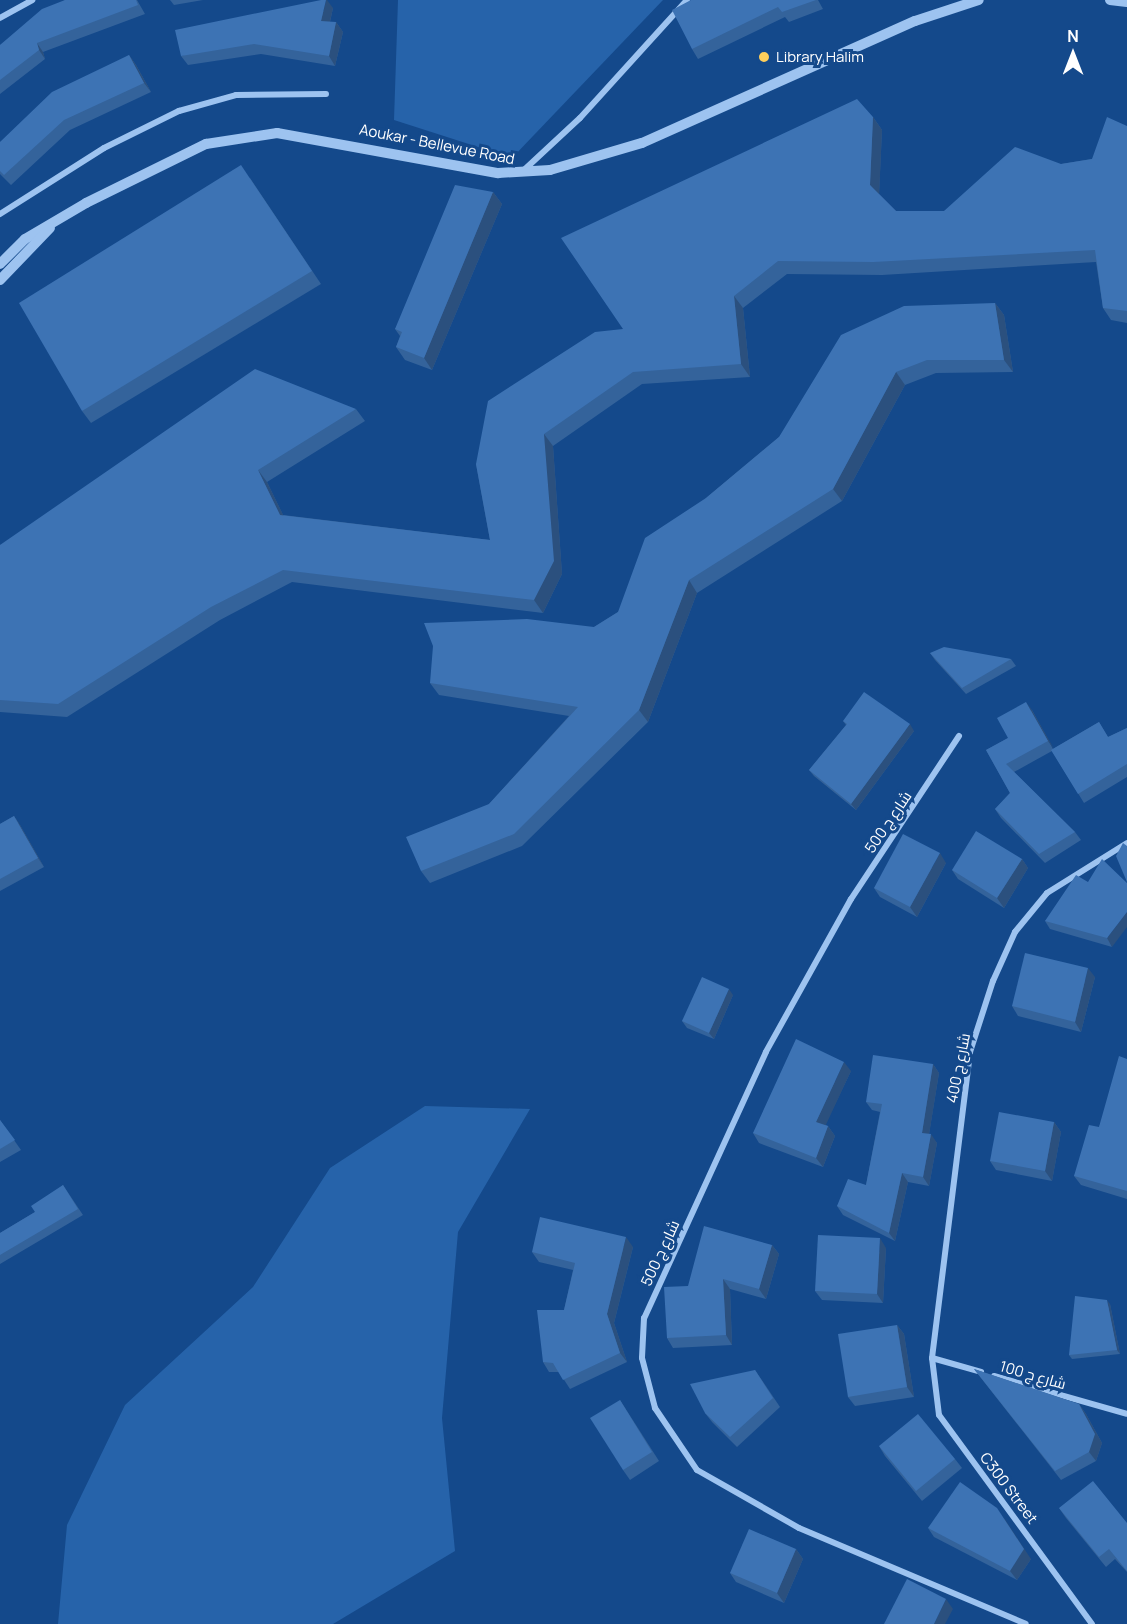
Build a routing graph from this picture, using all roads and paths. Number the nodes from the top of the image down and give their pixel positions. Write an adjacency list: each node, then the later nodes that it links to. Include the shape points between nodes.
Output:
1 (32, 0): 7 (street)
2 (687, 0): 9 (street, via 580,118)
3 (979, 0): 5 (street, Aoukar - Bellevue Road)
4 (1110, 0): 6 (street)
5 (963, 2): 9 (street, Aoukar - Bellevue Road, via 642,143 584,163)
6 (1127, 2)
7 (0, 18)
8 (326, 94): 10 (street, via 236,95 179,111 104,148)
9 (520, 175): 11 (street, Aoukar - Bellevue Road, via 315,136 246,136 206,144 166,161)
10 (0, 214)
11 (56, 221): 12 (street, Aoukar - Bellevue Road); 13 (street, Aoukar - Bellevue Road)
12 (0, 264)
13 (0, 280)
14 (959, 736): 18 (street, شارع ج 500, via 851,899 766,1052 645,1318 642,1358 649,1391 665,1429 705,1475 799,1528)
15 (1127, 843): 16 (street, شارع ج 400, via 1047,893 1015,932 993,981 970,1052)
16 (933, 1358): 17 (street, شارع ج 100); 19 (street, C300 Street, via 939,1415)
17 (1127, 1414)
18 (1026, 1624)
19 (1092, 1624)

